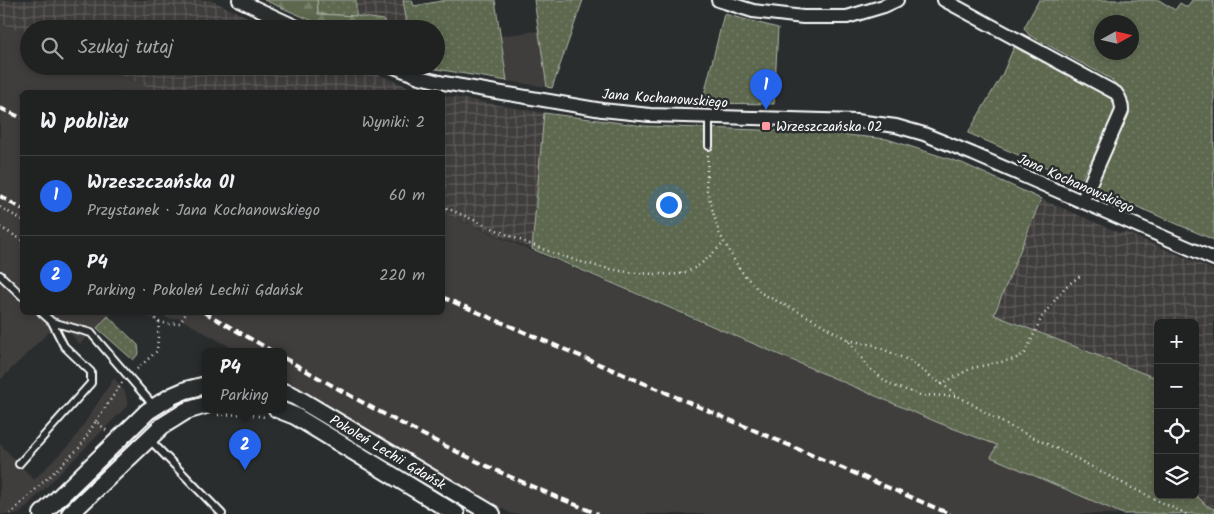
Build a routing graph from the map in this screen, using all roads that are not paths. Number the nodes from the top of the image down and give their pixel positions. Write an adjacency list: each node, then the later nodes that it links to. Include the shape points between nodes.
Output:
1 (239, 0): 5 (street)
2 (718, 0): 3 (street, via 753,10 803,17 847,17)
3 (897, 0)
4 (944, 0): 9 (street, via 1120,98 1122,111)
5 (282, 20)
6 (414, 75): 7 (street, Jana Kochanowskiego, via 602,110)
7 (709, 116): 8 (lane); 9 (street, Jana Kochanowskiego, via 857,121 896,126 924,134)
8 (708, 146)
9 (1082, 202): 10 (street, Jana Kochanowskiego)
10 (1214, 259)
11 (0, 275): 12 (lane)
12 (20, 294)
13 (44, 315): 14 (lane)
14 (52, 322): 17 (lane, via 91,333); 22 (lane, via 64,346 91,372 92,383)
15 (202, 386): 17 (street, via 172,396)
16 (287, 393): 27 (street, Pokoleń Lechii Gdańsk)
17 (155, 407): 20 (street)
18 (202, 410): 21 (street, via 186,411)
19 (272, 413): 26 (street, Pokoleń Lechii Gdańsk, via 295,416)
20 (135, 423): 21 (street); 23 (street)
21 (148, 438): 24 (street); 25 (lane)
22 (19, 464)
23 (42, 514)
24 (70, 514)
25 (222, 514)
26 (456, 514)
27 (492, 514)

